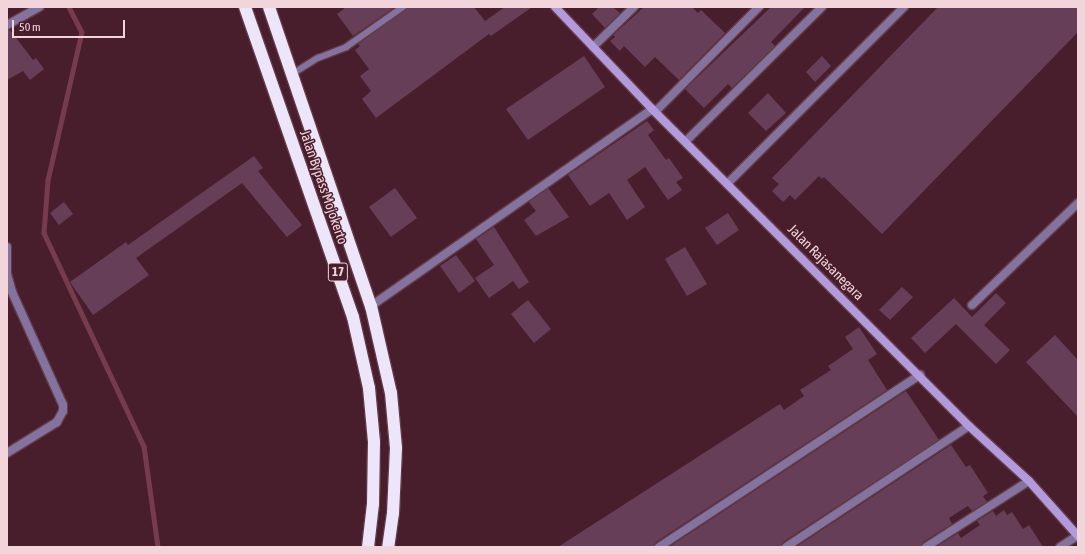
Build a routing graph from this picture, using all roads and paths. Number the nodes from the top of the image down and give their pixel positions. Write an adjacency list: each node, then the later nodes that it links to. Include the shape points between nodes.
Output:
1 (39, 7): 10 (street)
2 (245, 7): 25 (highway, Jalan Bypass Mojokerto / 17, via 353,317 369,388 374,442 373,504)
3 (269, 7): 12 (highway, Jalan Bypass Mojokerto / 17)
4 (404, 7): 12 (lane, via 346,47 318,58)
5 (555, 7): 11 (street, Jalan Rajasanegara)
6 (634, 7): 11 (street)
7 (759, 7): 13 (street)
8 (822, 7): 14 (street)
9 (904, 7): 15 (street)
10 (7, 25)
11 (593, 47): 13 (street, Jalan Rajasanegara)
12 (292, 74): 19 (highway, Jalan Bypass Mojokerto / 17)
13 (653, 110): 14 (street, Jalan Rajasanegara); 19 (street)
14 (686, 141): 15 (street, Jalan Rajasanegara)
15 (728, 183): 20 (street, Jalan Rajasanegara)
16 (1078, 203): 18 (street)
17 (7, 247): 22 (street, via 12,292 64,411 57,422)
18 (972, 305)
19 (371, 306): 26 (highway, Jalan Bypass Mojokerto / 17, via 391,393 396,448 393,513)
20 (920, 375): 21 (street, Jalan Rajasanegara); 27 (street)
21 (969, 426): 23 (street, Jalan Rajasanegara); 28 (street)
22 (7, 453)
23 (1029, 481): 24 (street, Jalan Rajasanegara); 29 (street)
24 (1078, 536): 30 (street)
25 (368, 547)
26 (388, 547)
27 (659, 547)
28 (786, 547)
29 (926, 547)
30 (1060, 547)

